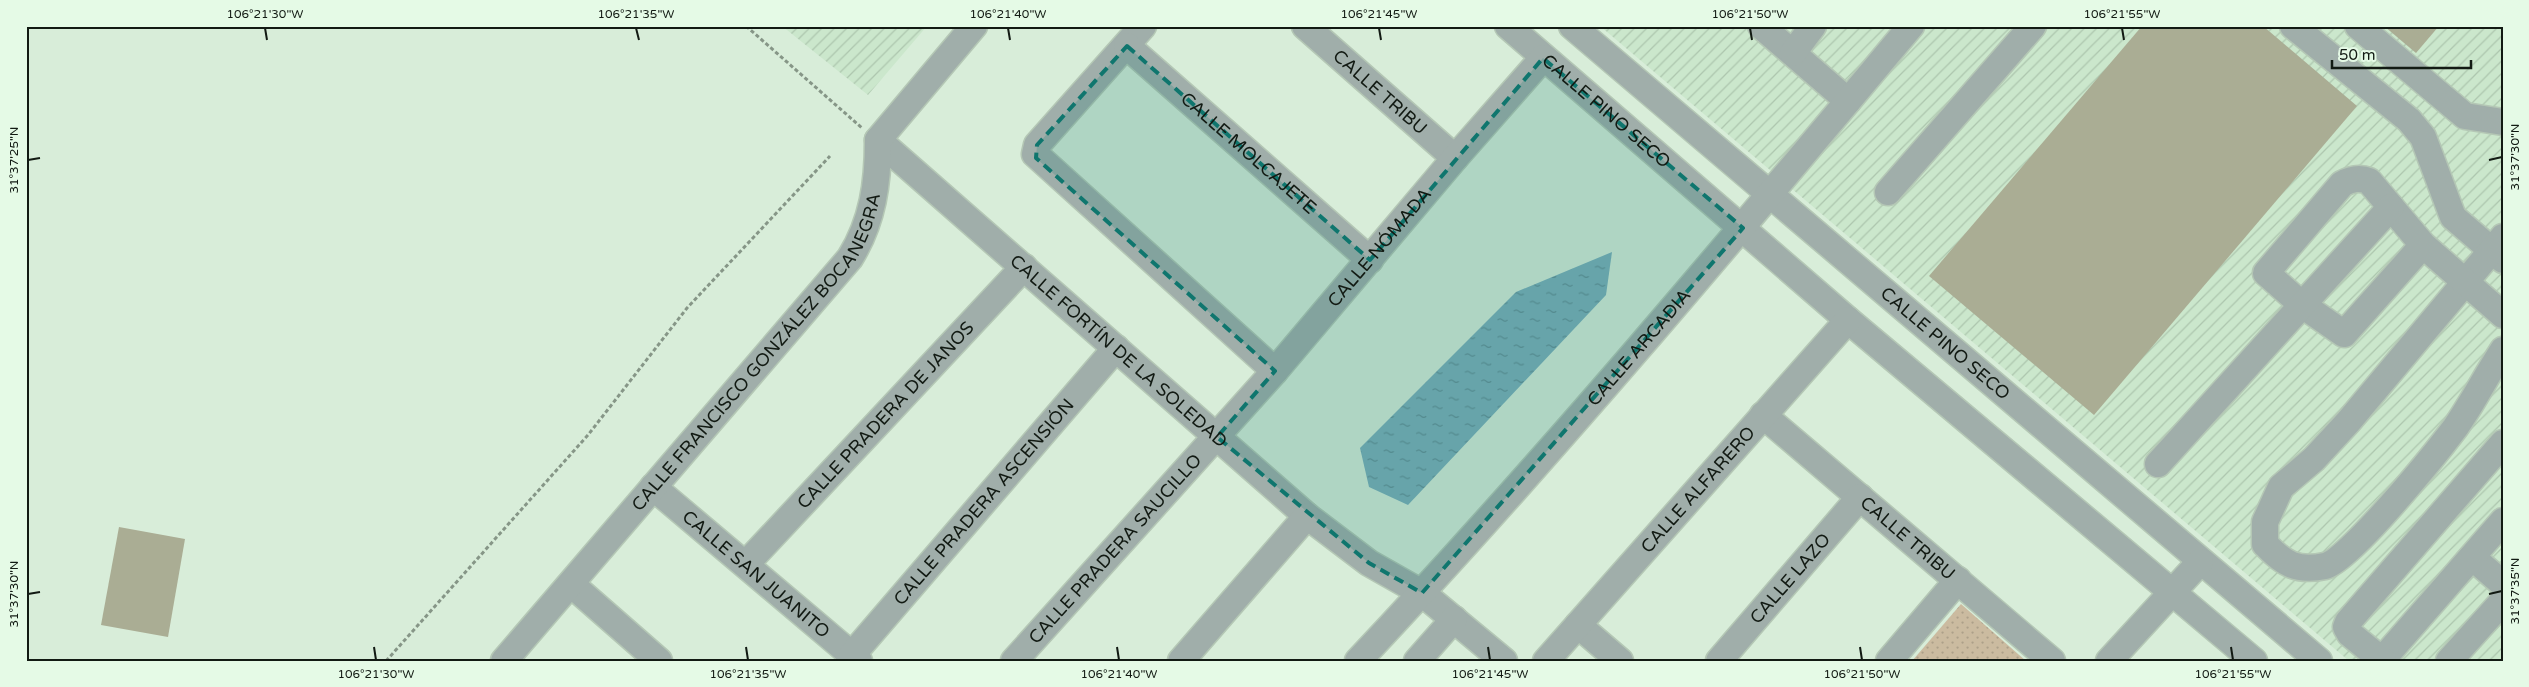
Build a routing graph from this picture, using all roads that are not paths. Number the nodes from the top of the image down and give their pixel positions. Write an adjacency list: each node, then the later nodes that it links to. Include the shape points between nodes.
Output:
1 (974, 26): 17 (street)
2 (1143, 26): 12 (street)
3 (1306, 26): 18 (street, CALLE TRIBU)
4 (1508, 26): 14 (street, CALLE PINO SECO)
5 (1572, 26): 20 (street, CALLE PINO SECO)
6 (1761, 26): 13 (street)
7 (1813, 26): 13 (street)
8 (1911, 26): 15 (street, CALLE ARCADIA)
9 (2033, 26): 19 (street)
10 (2293, 26): 24 (street, via 2409,120 2423,137 2453,217)
11 (2358, 26): 16 (street, via 2465,116)
12 (1127, 46): 25 (street, CALLE MOLCAJETE); 33 (street, via 1037,145 1034,154)
13 (1793, 53): 15 (street)
14 (1543, 58): 18 (street, CALLE NÓMADA); 22 (street, CALLE PINO SECO)
15 (1848, 101): 20 (street, CALLE ARCADIA)
16 (2503, 122)
17 (878, 140): 26 (street, CALLE FORTÍN DE LA SOLEDAD); 38 (street, CALLE FRANCISCO GONZÁLEZ BOCANEGRA, via 878,169 870,214 850,258)
18 (1455, 158): 25 (street, CALLE NÓMADA)
19 (1888, 192)
20 (1769, 195): 22 (street, CALLE ARCADIA); 43 (street, CALLE PINO SECO)
21 (2391, 207): 23 (street); 28 (street); 28 (street, via 2369,181 2350,179 2342,184 2266,273)
22 (1743, 228): 30 (street, CALLE PINO SECO); 49 (street, CALLE ARCADIA)
23 (2423, 245): 27 (street); 28 (street, via 2344,334)
24 (2499, 249): 27 (street)
25 (1370, 260): 33 (street, CALLE NÓMADA)
26 (1024, 267): 31 (street, CALLE FORTÍN DE LA SOLEDAD); 44 (street, CALLE PRADERA DE JANOS)
27 (2463, 282): 29 (street); 32 (street, via 2349,421 2314,459 2281,487 2265,522 2266,544 2278,558 2297,568 2327,566 2352,548 2455,428)
28 (2301, 304): 37 (street)
29 (2503, 316)
30 (1848, 320): 34 (street, CALLE ALFARERO); 48 (street, CALLE PINO SECO)
31 (1116, 348): 35 (street, CALLE FORTÍN DE LA SOLEDAD); 53 (street, CALLE PRADERA ASCENSIÓN)
32 (2503, 350)
33 (1275, 370): 35 (street, CALLE NÓMADA)
34 (1763, 414): 39 (street, CALLE TRIBU); 52 (street, CALLE ALFARERO)
35 (1217, 437): 40 (street, CALLE FORTÍN DE LA SOLEDAD); 57 (street, CALLE PRADERA SAUCILLO)
36 (2503, 443): 54 (street, via 2348,622 2346,627 2350,634)
37 (2158, 464)
38 (653, 487): 44 (street, CALLE SAN JUANITO); 46 (street, CALLE FRANCISCO GONZÁLEZ BOCANEGRA)
39 (1860, 497): 45 (street, CALLE TRIBU); 64 (street, CALLE LAZO)
40 (1307, 516): 49 (street, CALLE FORTÍN DE LA SOLEDAD, via 1369,563); 58 (street)
41 (2503, 522): 42 (street)
42 (2472, 557): 47 (street); 54 (street)
43 (2200, 562): 48 (street); 69 (street, CALLE PINO SECO)
44 (746, 564): 53 (street, CALLE SAN JUANITO)
45 (1958, 580): 65 (street); 66 (street, CALLE TRIBU)
46 (571, 584): 55 (street, CALLE FRANCISCO GONZÁLEZ BOCANEGRA); 56 (street)
47 (2503, 584)
48 (2170, 592): 67 (street); 68 (street, CALLE PINO SECO)
49 (1422, 593): 51 (street, CALLE FORTÍN DE LA SOLEDAD); 59 (street, CALLE ARCADIA)
50 (2503, 601): 70 (street)
51 (1454, 619): 60 (street); 61 (street, CALLE FORTÍN DE LA SOLEDAD)
52 (1578, 625): 62 (street, CALLE ALFARERO); 63 (street)
53 (856, 658)
54 (2382, 660)
55 (504, 661)
56 (658, 661)
57 (1014, 661)
58 (1181, 661)
59 (1358, 661)
60 (1417, 661)
61 (1504, 661)
62 (1546, 661)
63 (1620, 661)
64 (1719, 661)
65 (1889, 661)
66 (2052, 661)
67 (2109, 661)
68 (2254, 661)
69 (2318, 661)
70 (2449, 661)

